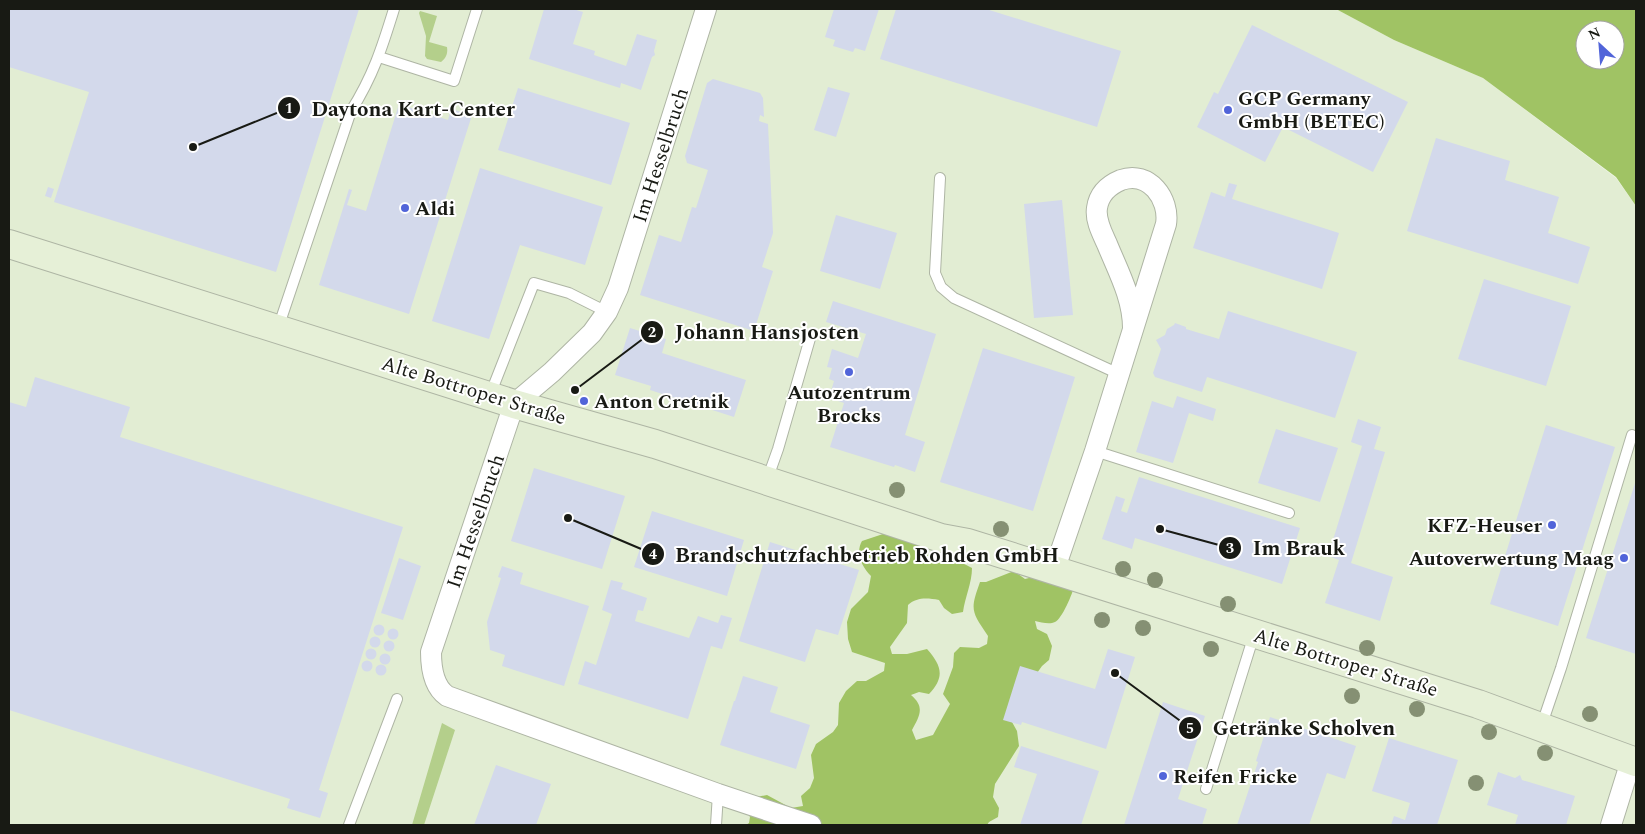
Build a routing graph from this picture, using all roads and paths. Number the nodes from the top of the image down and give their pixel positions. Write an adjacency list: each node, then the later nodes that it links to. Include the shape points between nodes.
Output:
1 (394, 9): 4 (lane)
2 (477, 9): 4 (lane, via 454,81)
3 (706, 9): 7 (street, Im Hesselbruch, via 618,288)
4 (379, 57): 9 (lane, via 367,86 351,111)
5 (940, 178): 11 (lane, via 935,273 941,287 954,298)
6 (9, 244): 9 (street, Alte Bottroper Straße)
7 (607, 312): 12 (street, Im Hesselbruch, via 575,351); 12 (lane, via 569,293 534,283)
8 (1133, 328): 8 (street, via 1161,243 1167,214 1158,190 1134,178 1118,181 1107,189 1099,201 1097,214 1128,293); 11 (street)
9 (278, 329): 12 (street, Alte Bottroper Straße)
10 (811, 335): 15 (lane)
11 (1119, 374): 14 (street)
12 (502, 400): 15 (street, Alte Bottroper Straße, via 655,444); 23 (street, Im Hesselbruch, via 431,652 431,669 442,693)
13 (1632, 435): 20 (lane)
14 (1095, 451): 16 (lane); 17 (street)
15 (766, 481): 17 (street, Alte Bottroper Straße)
16 (1289, 513)
17 (1054, 571): 18 (street, Alte Bottroper Straße)
18 (1255, 634): 20 (street, Alte Bottroper Straße); 22 (lane)
19 (396, 699): 24 (lane)
20 (1541, 727): 21 (street, Alte Bottroper Straße)
21 (1634, 761): 27 (street)
22 (1206, 789)
23 (718, 794): 25 (lane); 26 (street, Im Hesselbruch)
24 (349, 825)
25 (716, 825)
26 (811, 825)
27 (1611, 825)

